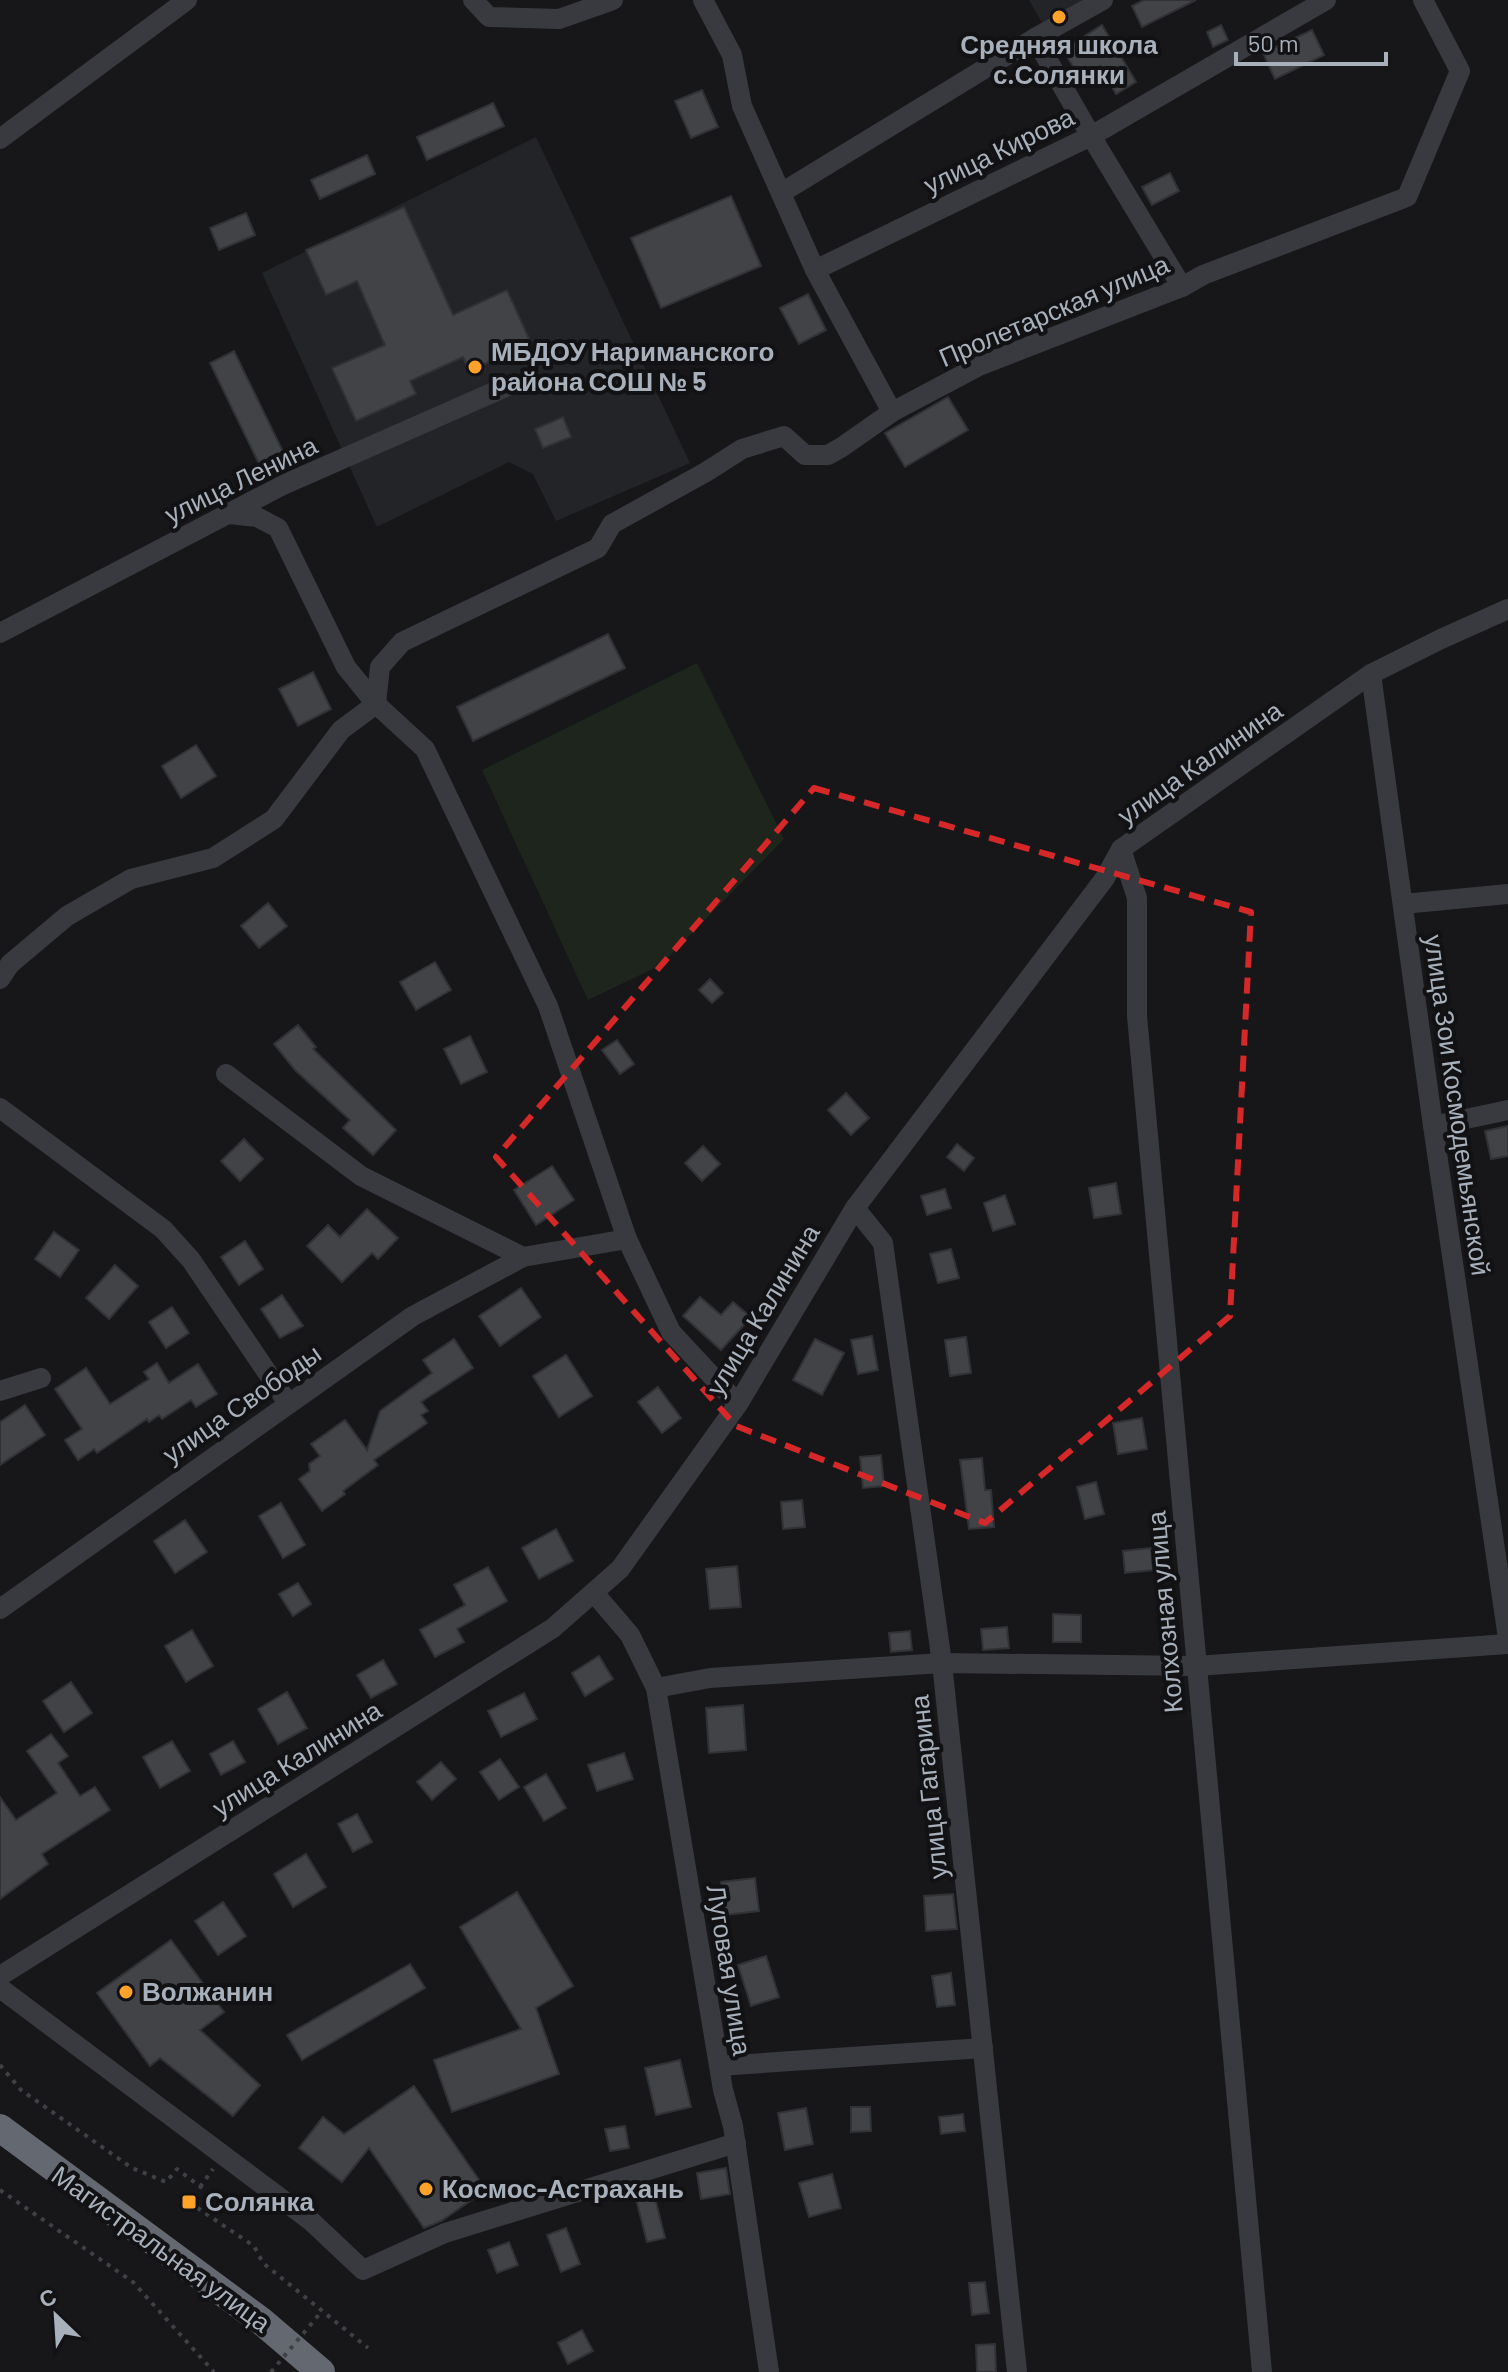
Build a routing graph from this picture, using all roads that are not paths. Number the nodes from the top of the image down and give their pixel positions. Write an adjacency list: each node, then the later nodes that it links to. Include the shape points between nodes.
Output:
1 (187, 0): 10 (street)
2 (473, 0): 3 (street, via 489,17 559,19)
3 (613, 0)
4 (703, 0): 11 (street, via 732,55 742,106)
5 (1103, 0): 8 (street)
6 (1326, 0): 9 (street, улица Кирова)
7 (1423, 0): 13 (street, Пролетарская улица, via 1460,71 1407,197)
8 (1035, 38): 9 (street); 11 (street)
9 (1091, 136): 12 (street, улица Кирова); 13 (street)
10 (0, 139)
11 (781, 193): 12 (street)
12 (815, 270): 15 (street)
13 (1182, 287): 15 (street, Пролетарская улица, via 979,366)
14 (510, 385): 16 (street, улица Ленина)
15 (892, 412): 20 (street, Пролетарская улица, via 828,455 805,455 784,436 742,449 612,524 598,548 402,642 380,667)
16 (229, 514): 18 (street, улица Ленина); 20 (street, via 257,517 278,528 346,667)
17 (1508, 609): 19 (street, улица Калинина)
18 (0, 633)
19 (1371, 674): 21 (street, улица Калинина); 23 (street, улица Зои Космодемьянской)
20 (376, 704): 24 (street, via 341,730 274,819 213,858 131,879 67,916); 30 (street, via 425,749 548,1006)
21 (1121, 849): 29 (street, улица Калинина, via 1105,878); 40 (street, Колхозная улица, via 1137,898 1137,1016)
22 (1508, 894): 23 (street)
23 (1403, 904): 28 (street, улица Зои Космодемьянской)
24 (3, 966)
25 (226, 1074): 31 (street, via 361,1176)
26 (0, 1108): 34 (street, via 163,1229 191,1260)
27 (1508, 1110): 28 (street)
28 (1433, 1126): 38 (street, улица Зои Космодемьянской)
29 (855, 1208): 35 (street, улица Калинина); 39 (street, улица Гагарина, via 883,1243)
30 (627, 1239): 31 (street, улица Свободы); 35 (street, via 671,1332)
31 (523, 1257): 34 (street, улица Свободы, via 413,1316)
32 (41, 1378): 33 (street)
33 (0, 1391)
34 (288, 1403): 37 (street, улица Свободы)
35 (738, 1404): 36 (street, улица Калинина, via 620,1569)
36 (595, 1594): 41 (street, Луговая улица, via 630,1635); 42 (street, улица Калинина, via 553,1628)
37 (0, 1609)
38 (1508, 1641): 40 (street)
39 (942, 1663): 40 (street); 41 (street, via 710,1678); 44 (street, улица Гагарина)
40 (1196, 1666): 51 (street, Колхозная улица)
41 (656, 1688): 45 (street, Луговая улица)
42 (0, 1976)
43 (0, 1988): 47 (street, via 311,2221 363,2270 445,2233)
44 (983, 2048): 45 (street); 50 (street, улица Гагарина)
45 (719, 2066): 47 (street, Луговая улица)
46 (0, 2128): 48 (highway, Магистральная улица, via 260,2320)
47 (736, 2143): 49 (street, Луговая улица)
48 (321, 2372)
49 (769, 2372)
50 (1017, 2372)
51 (1262, 2372)

